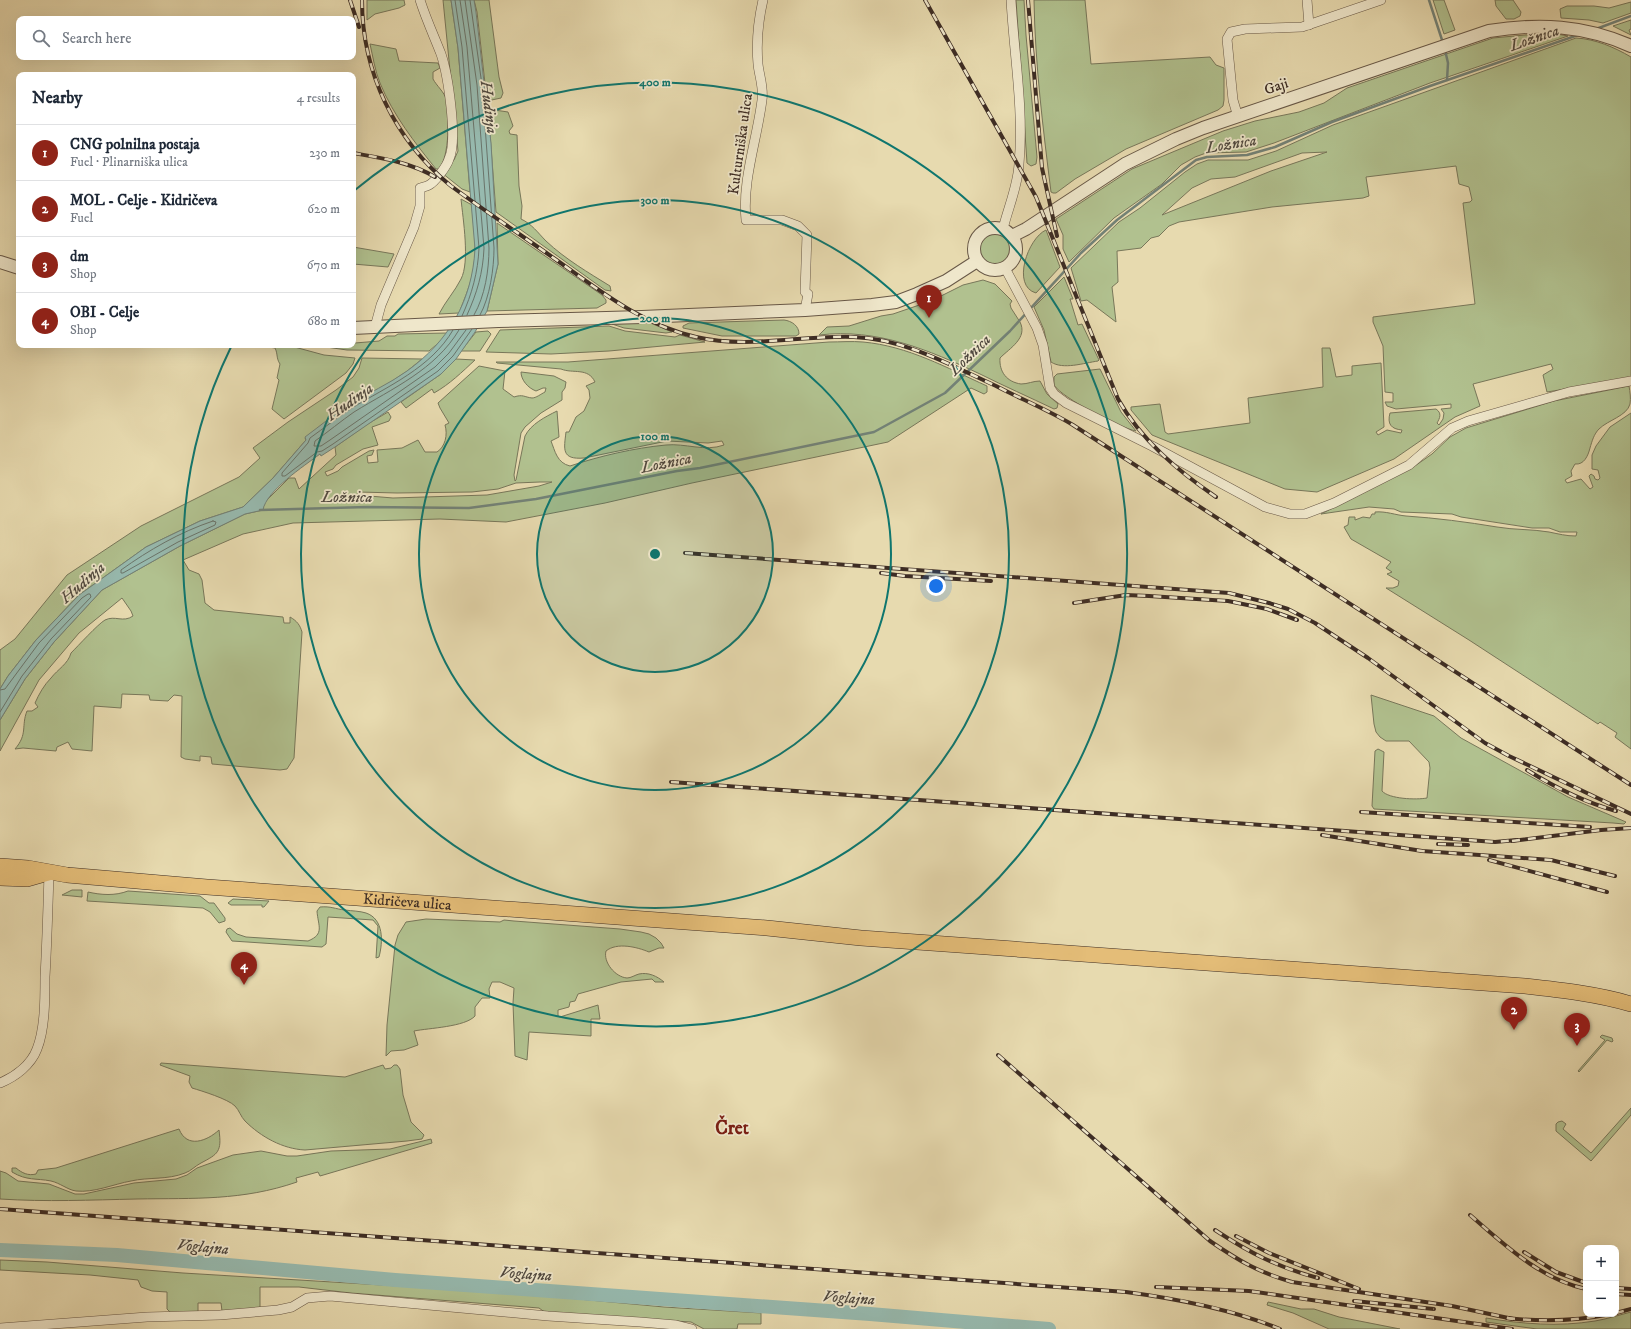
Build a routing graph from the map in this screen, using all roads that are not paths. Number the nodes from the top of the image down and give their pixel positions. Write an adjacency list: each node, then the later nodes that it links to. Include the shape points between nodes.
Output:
1 (420, 0): 15 (street, via 441,55 447,80 452,146 449,160 438,175 429,185 420,188 420,206 414,227 381,305)
2 (762, 0): 14 (street, Kulturniška ulica, via 757,46 762,99 749,166 746,220 782,220 798,226 807,235 805,292 808,294)
3 (1011, 0): 9 (street, via 1020,107 1020,141 1019,165)
4 (1307, 0): 6 (street)
5 (1381, 0): 6 (street)
6 (1309, 25): 8 (street, via 1231,32 1227,39 1233,100)
7 (1631, 46): 8 (street, Gaji, via 1573,29 1546,26 1489,31)
8 (1238, 117): 9 (street, Gaji, via 1176,139 1125,164 1026,229)
9 (1007, 232): 10 (street, via 991,228 979,234 973,245); 13 (street, via 1015,242 1016,249 1015,256)
10 (977, 261): 13 (street, via 989,270); 14 (street, via 946,281 896,302)
11 (0, 262): 12 (street)
12 (16, 267)
13 (1005, 268): 17 (street, via 1037,328 1043,345 1050,388 1054,394 1265,507 1290,514 1305,514 1334,503 1410,465 1452,428 1468,421 1569,392)
14 (804, 310): 15 (street)
15 (375, 327): 16 (street)
16 (356, 328)
17 (1631, 381)
18 (0, 866): 19 (main road, Kidričeva ulica)
19 (49, 873): 20 (main road, Kidričeva ulica, via 27,879); 21 (main road, Kidričeva ulica, via 215,888 1525,986); 22 (street, via 41,1036 32,1058 11,1078)
20 (0, 878)
21 (1631, 1004)
22 (0, 1083)
23 (0, 1328): 24 (street, via 147,1317 220,1315 292,1307 307,1298 330,1296 640,1322)
24 (692, 1329)

